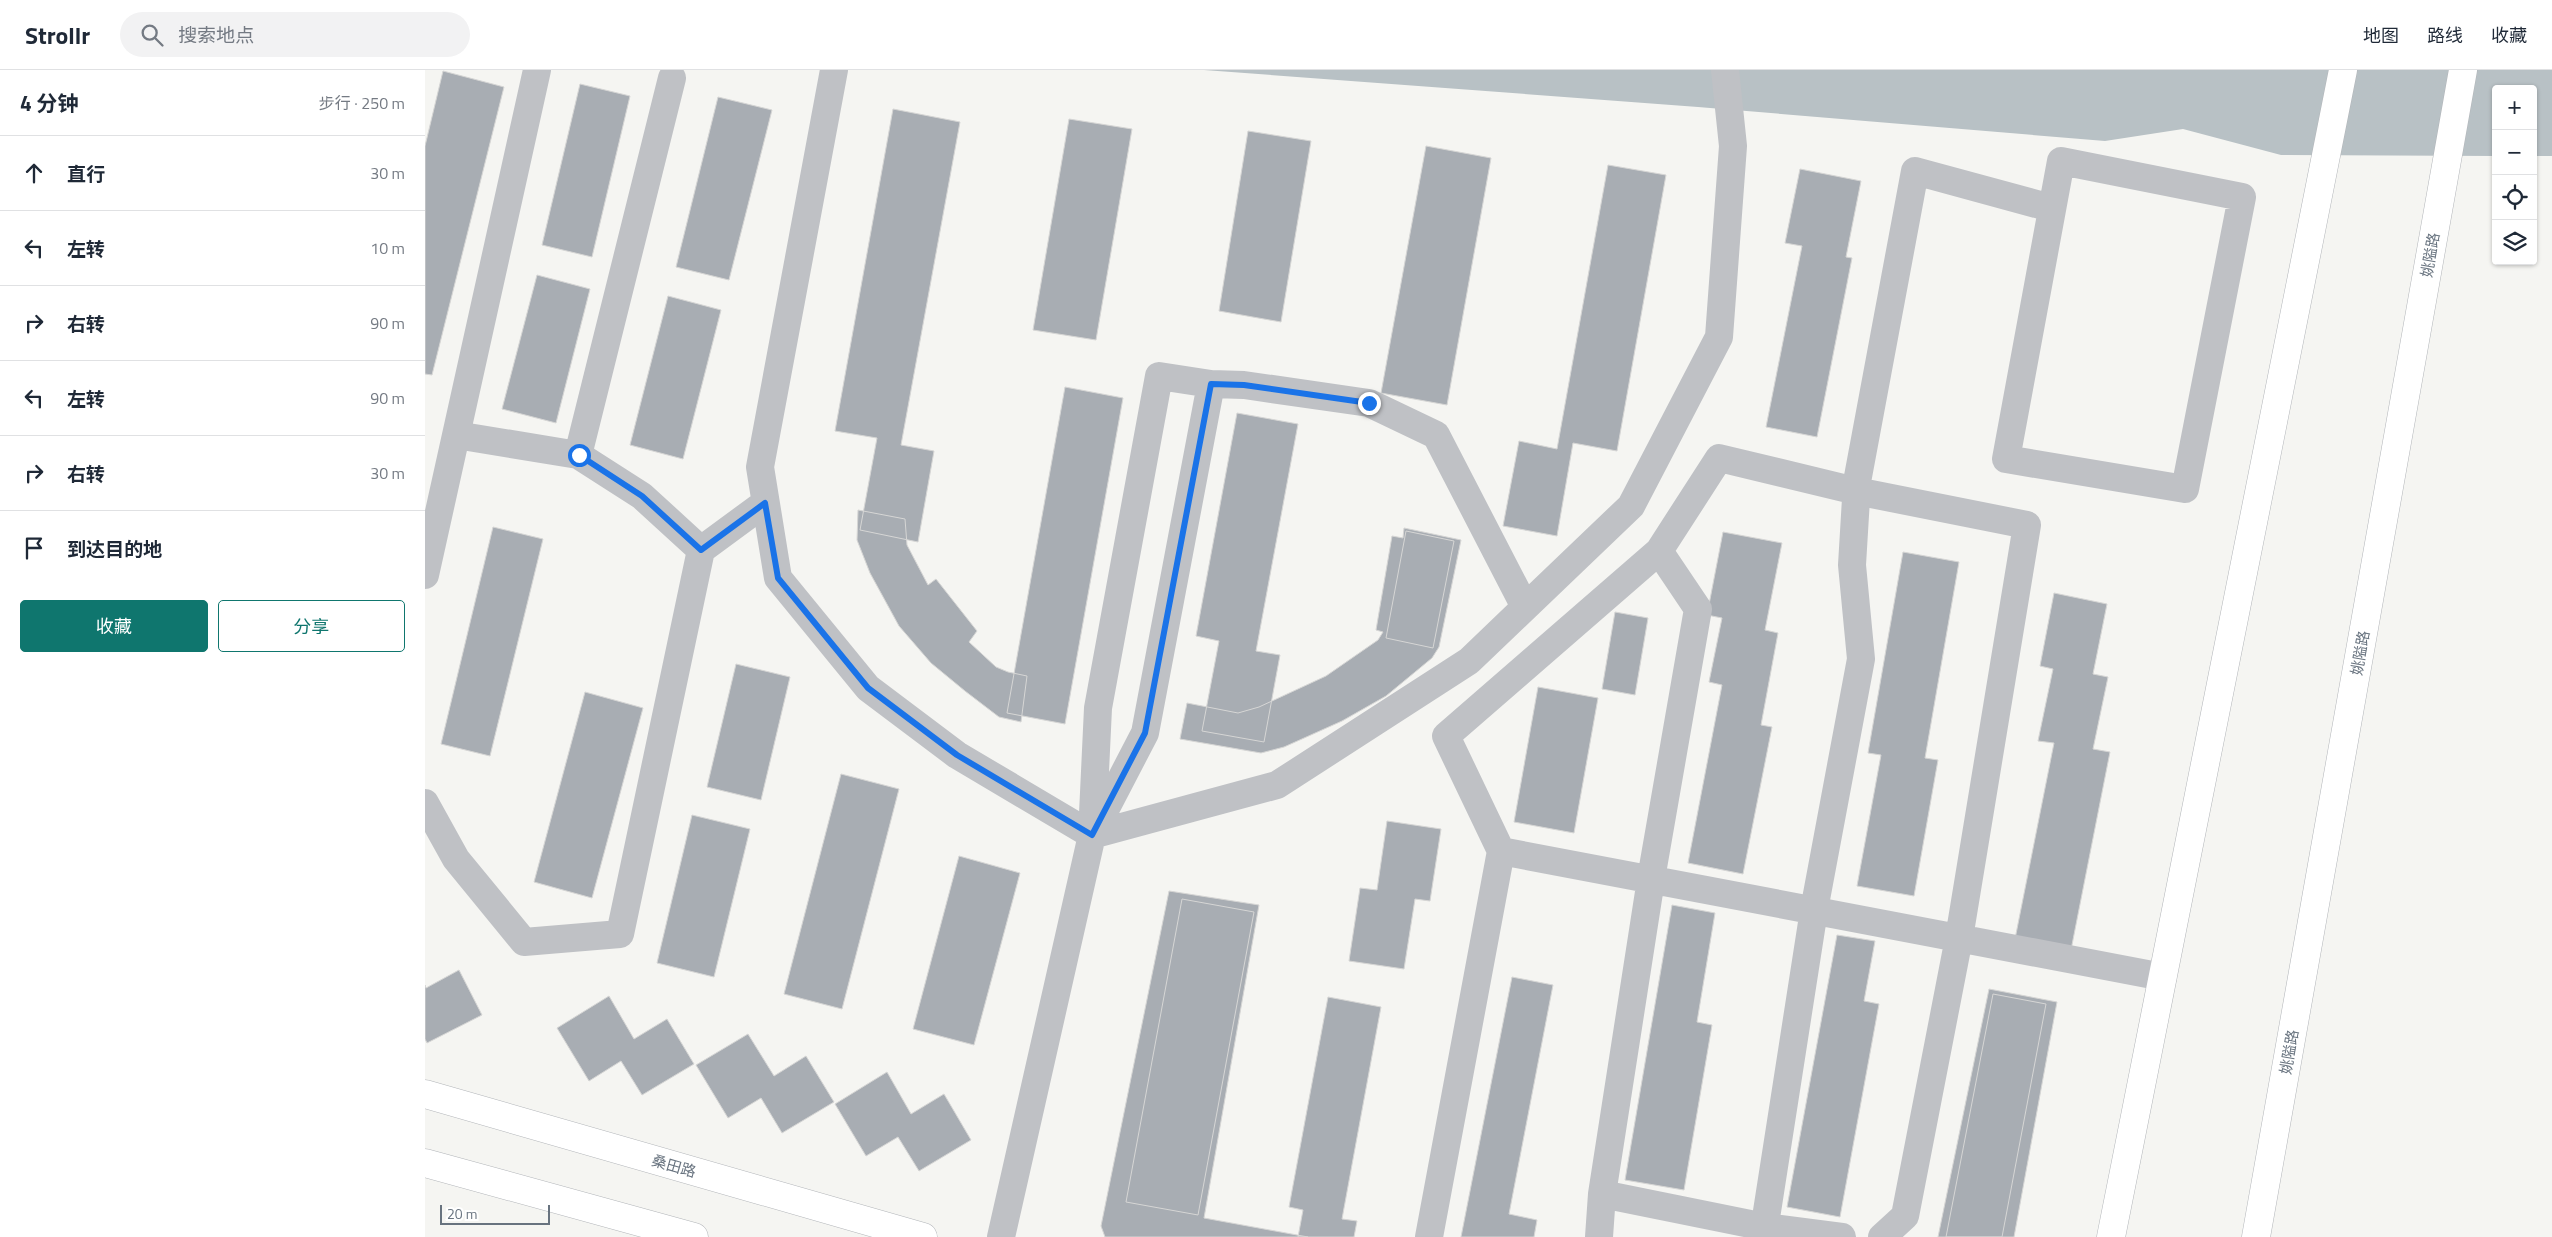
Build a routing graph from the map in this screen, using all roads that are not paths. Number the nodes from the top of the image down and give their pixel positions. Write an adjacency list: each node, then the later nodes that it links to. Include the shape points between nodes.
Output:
1 (537, 70): 9 (street)
2 (1725, 70): 16 (street, via 1733,146 1719,337 1631,506)
3 (2343, 70): 23 (main road)
4 (2463, 70): 36 (main road, 姚隘路)
5 (833, 74): 12 (street, via 760,467)
6 (671, 78): 10 (street)
7 (2051, 208): 7 (street, via 2005,459 2185,489 2242,197 2061,160); 11 (street, via 1915,171)
8 (1211, 384): 16 (street, via 1244,385 1369,403 1436,435); 18 (street, via 1145,733); 18 (street, via 1159,376 1098,708)
9 (456, 435): 10 (street); 15 (street)
10 (579, 455): 13 (street, via 642,496)
11 (1856, 490): 14 (street, via 1719,458); 21 (street, via 1852,565 1861,659); 22 (street, via 2027,526)
12 (765, 503): 13 (street); 18 (street, via 778,578 868,688 957,755)
13 (701, 550): 17 (street, via 620,934 524,942 456,859)
14 (1659, 551): 19 (street, via 1446,736); 20 (street, via 1698,609)
15 (425, 575)
16 (1525, 607): 18 (street, via 1469,661 1277,785)
17 (425, 804)
18 (1092, 835): 30 (street)
19 (1501, 851): 20 (street); 31 (street)
20 (1651, 880): 21 (street); 26 (street)
21 (1814, 910): 22 (street); 27 (street)
22 (1959, 938): 23 (street); 34 (street, via 1905,1216)
23 (2163, 977): 35 (main road)
24 (425, 1094): 29 (main road, 桑田路)
25 (425, 1163): 28 (main road)
26 (1602, 1194): 27 (street); 32 (street)
27 (1764, 1232): 33 (street)
28 (693, 1237)
29 (923, 1237)
30 (1001, 1237)
31 (1429, 1237)
32 (1599, 1237)
33 (1842, 1237)
34 (1881, 1237)
35 (2111, 1237)
36 (2256, 1237)

